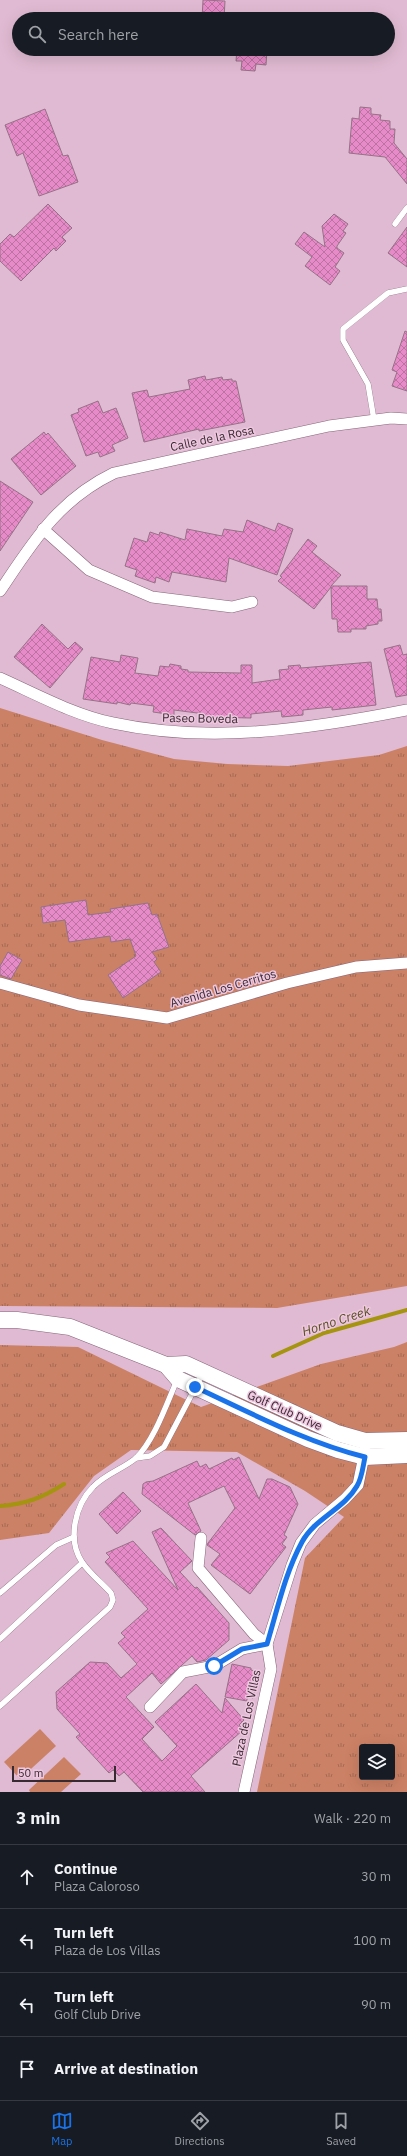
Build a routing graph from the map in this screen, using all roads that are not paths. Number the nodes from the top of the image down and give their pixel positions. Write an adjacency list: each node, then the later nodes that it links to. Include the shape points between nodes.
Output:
1 (407, 208): 2 (lane)
2 (395, 224)
3 (407, 289): 5 (lane, via 388,293 343,329 343,340 368,384)
4 (407, 419): 5 (street, Calle de la Rosa)
5 (374, 420): 6 (street, Calle de la Rosa, via 329,426 114,473 90,485 68,503)
6 (44, 529): 7 (street); 8 (street, via 89,570 152,597 232,607)
7 (0, 591)
8 (252, 602)
9 (0, 678): 10 (street, Paseo Boveda, via 66,707 111,723 163,731 212,733 288,730)
10 (407, 710)
11 (407, 963): 12 (street, Avenida Los Cerritos, via 356,967 295,981 167,1018 79,1005)
12 (0, 983)
13 (0, 1320): 14 (street, Golf Club Drive, via 70,1327)
14 (182, 1371): 15 (street, Golf Club Drive); 16 (street, Golf Club Drive); 21 (lane, via 148,1442)
15 (203, 1373): 16 (lane); 18 (street, Golf Club Drive, via 337,1433)
16 (195, 1387): 20 (street, Golf Club Drive, via 308,1439); 21 (lane, via 164,1447 150,1456)
17 (407, 1440): 18 (street, Golf Club Drive)
18 (366, 1441): 20 (street, Plaza de Los Villas)
19 (407, 1455): 20 (street, Golf Club Drive)
20 (365, 1457): 27 (street, Plaza de Los Villas, via 361,1476 354,1491 315,1524 301,1543)
21 (136, 1458): 22 (lane, via 111,1472 89,1492 78,1511)
22 (74, 1537): 24 (lane); 25 (lane, via 56,1545)
23 (201, 1538): 27 (street, via 198,1568 254,1634)
24 (82, 1563): 26 (lane); 28 (lane, via 111,1594 110,1607)
25 (0, 1593)
26 (0, 1639)
27 (267, 1644): 29 (street, via 242,1649 214,1666 183,1672); 30 (street, Plaza de Los Villas, via 271,1669)
28 (0, 1706)
29 (150, 1707)
30 (244, 1792)

